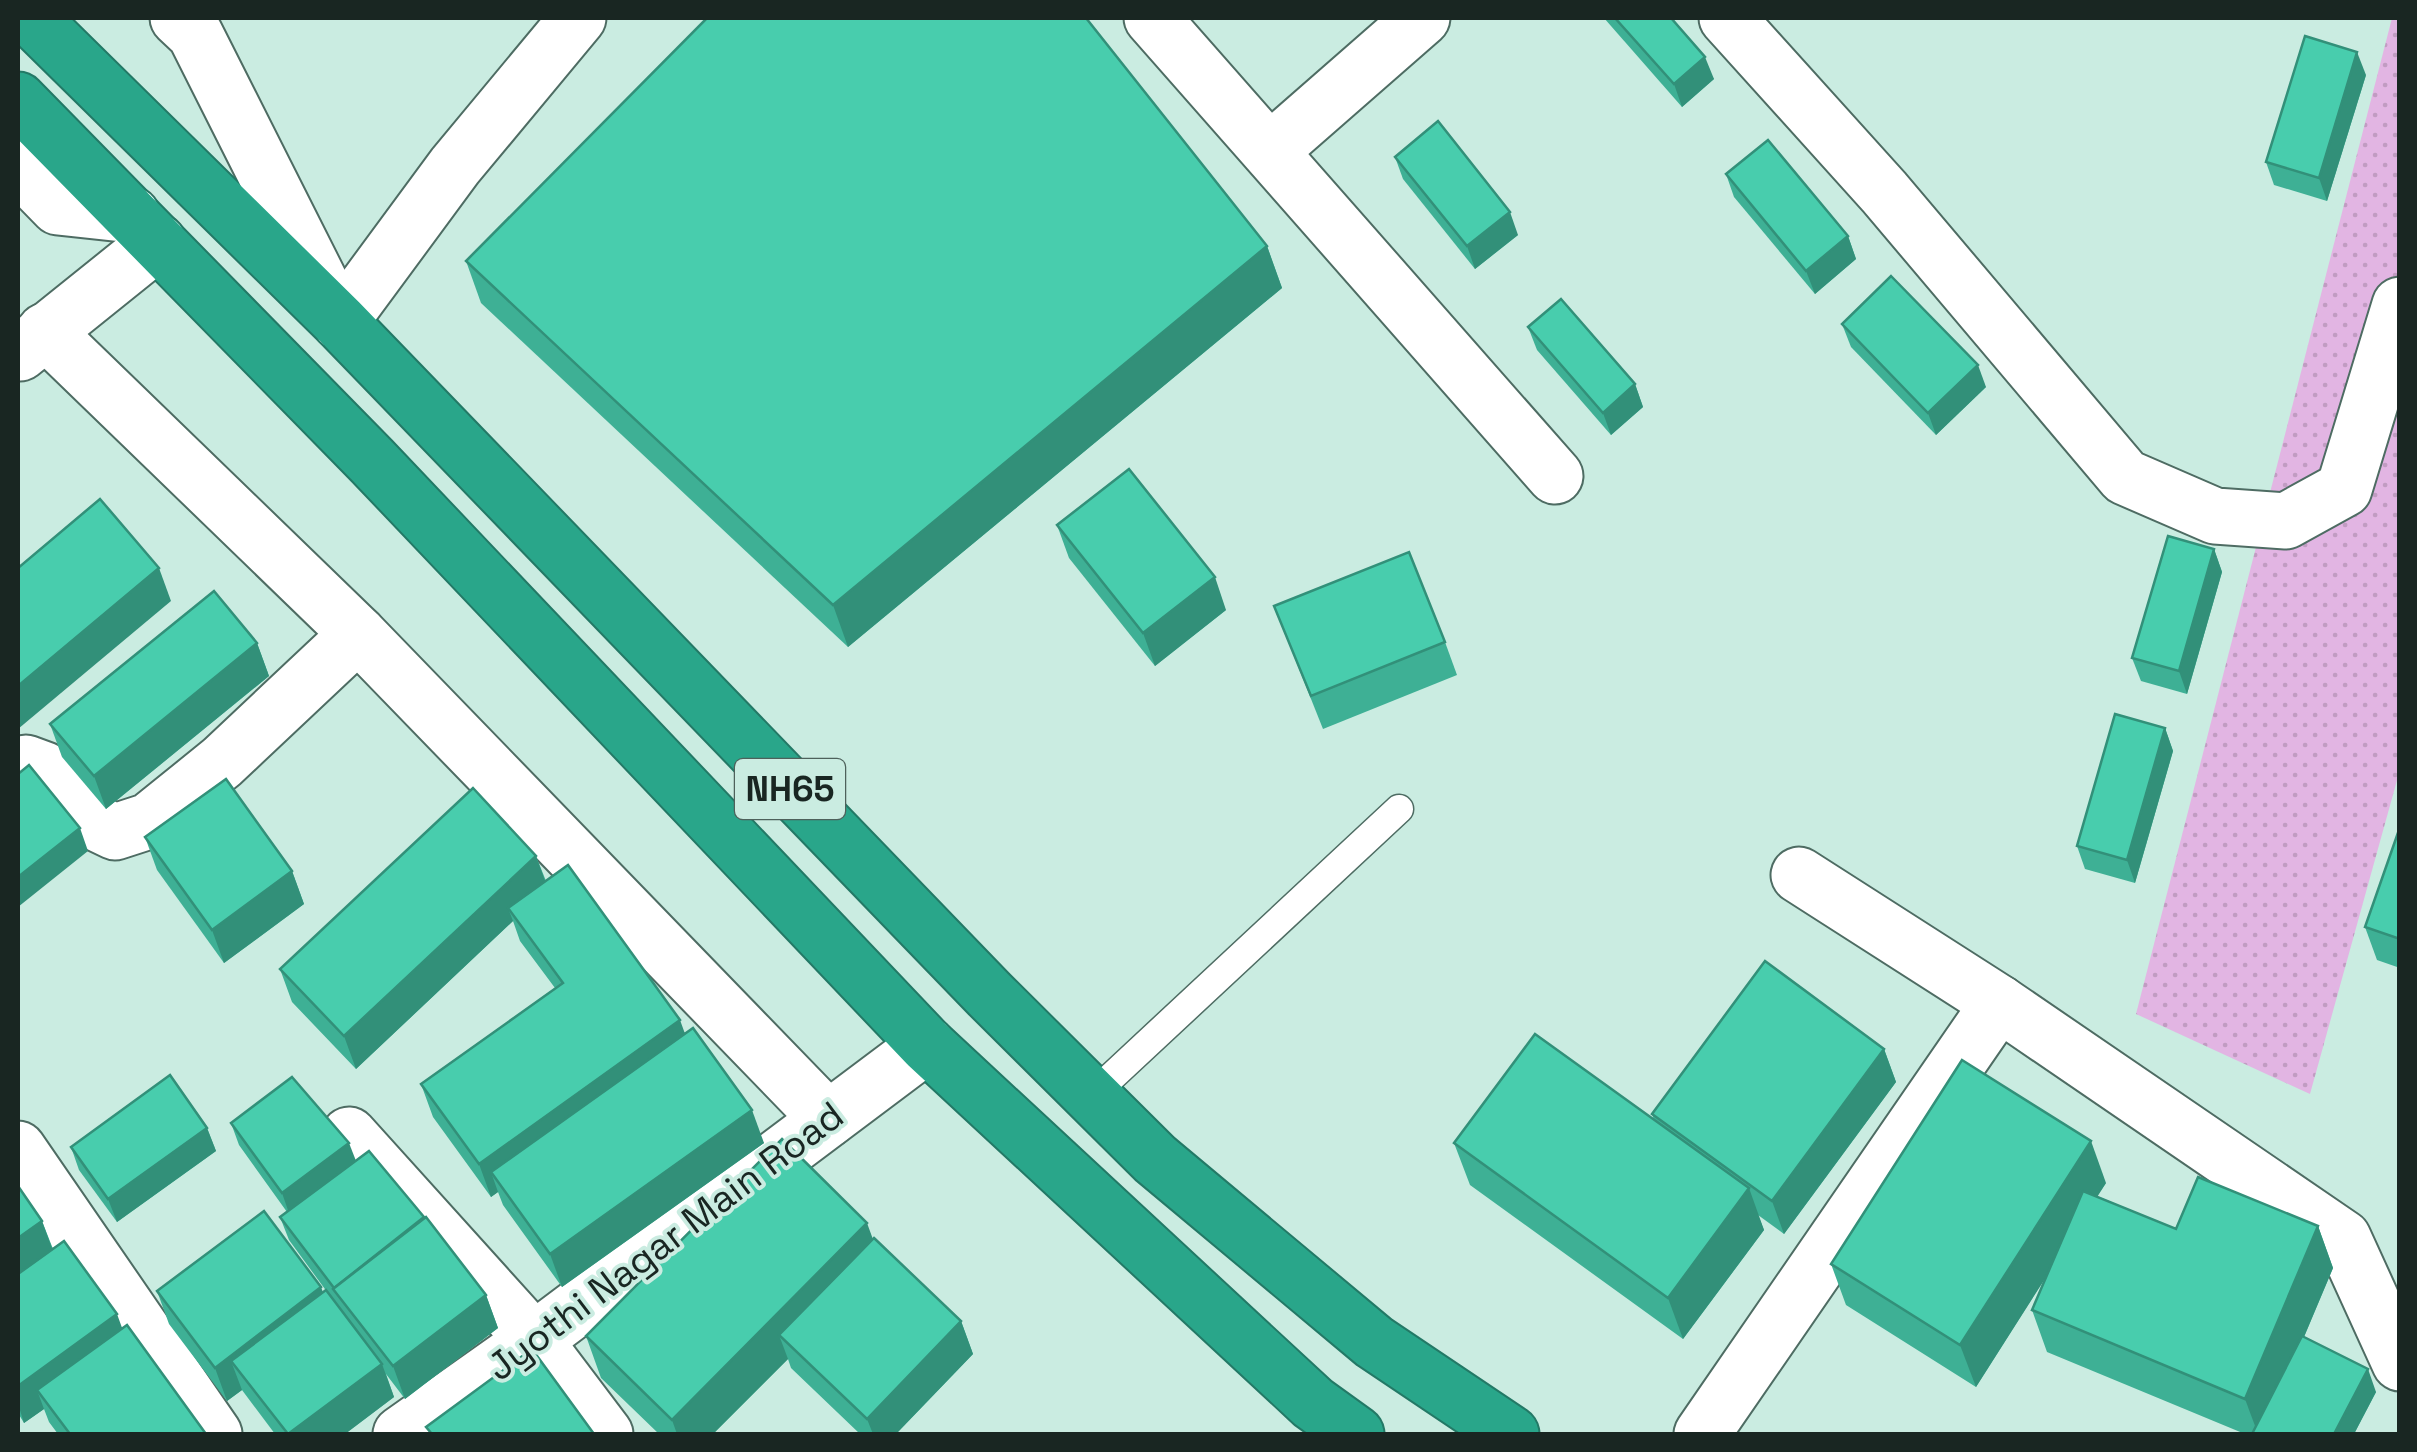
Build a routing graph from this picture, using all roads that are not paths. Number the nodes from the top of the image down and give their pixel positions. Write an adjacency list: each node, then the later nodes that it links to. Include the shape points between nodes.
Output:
1 (32, 18): 11 (highway, NH65)
2 (178, 18): 11 (street, via 195,34)
3 (578, 18): 11 (street, via 454,166)
4 (1152, 18): 8 (street)
5 (1422, 18): 8 (street)
6 (1727, 18): 10 (street, via 2125,477 2215,516 2286,520 2344,489)
7 (29, 133): 9 (highway, NH65)
8 (1270, 151): 13 (street)
9 (145, 229): 12 (street); 19 (highway, NH65)
10 (2400, 305)
11 (340, 322): 20 (highway, NH65)
12 (31, 343): 14 (street)
13 (1555, 476)
14 (358, 634): 15 (street, via 222,762 148,821 115,832 90,820 44,770); 21 (street)
15 (18, 767)
16 (1399, 810): 20 (lane)
17 (1799, 875): 18 (street)
18 (1999, 1003): 25 (street, via 2343,1238); 31 (street)
19 (927, 1045): 21 (street, Jyothi Nagar Main Road); 26 (highway, NH65)
20 (1091, 1096): 30 (highway, NH65, via 1155,1159 1374,1342)
21 (828, 1120): 24 (street, Jyothi Nagar Main Road)
22 (349, 1135): 24 (street)
23 (18, 1149): 27 (street)
24 (534, 1340): 28 (street, Jyothi Nagar Main Road); 29 (street)
25 (2400, 1363)
26 (1350, 1433)
27 (214, 1434)
28 (401, 1434)
29 (605, 1434)
30 (1512, 1434)
31 (1702, 1434)

